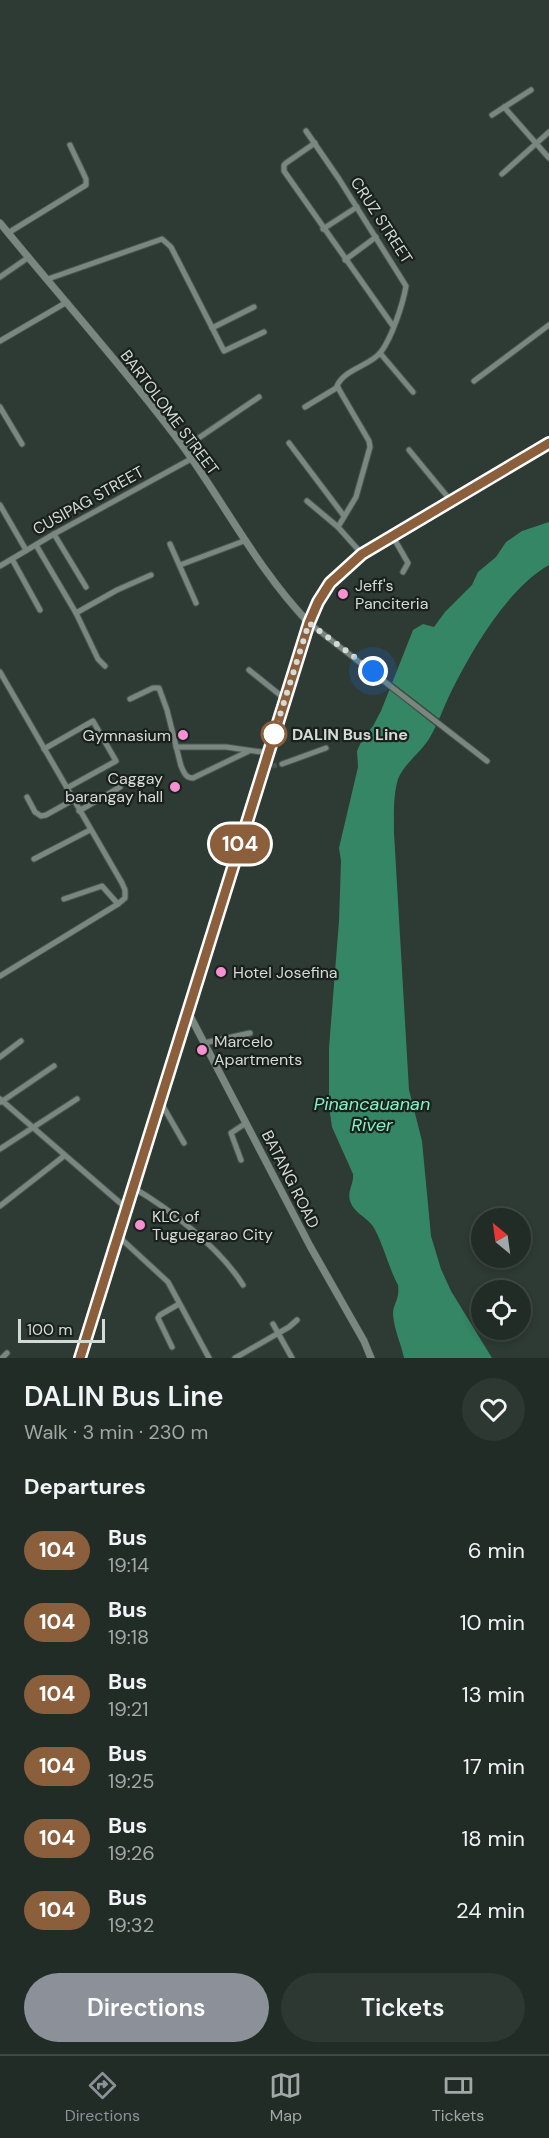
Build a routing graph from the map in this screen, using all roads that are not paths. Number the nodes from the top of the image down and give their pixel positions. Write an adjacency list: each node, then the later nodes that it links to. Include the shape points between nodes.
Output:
1 (531, 90): 2 (street)
2 (504, 107): 3 (street); 8 (street)
3 (492, 115)
4 (306, 131): 6 (street, CRUZ STREET)
5 (549, 132): 8 (street)
6 (315, 143): 11 (street, CRUZ STREET); 13 (street, via 283,168)
7 (70, 145): 14 (street, via 86,185)
8 (536, 145): 9 (street); 10 (street)
9 (549, 158)
10 (502, 174)
11 (357, 207): 13 (street); 15 (street, CRUZ STREET)
12 (0, 223): 14 (street, BARTOLOME STREET)
13 (323, 229): 17 (street)
14 (8, 233): 16 (street, BARTOLOME STREET)
15 (376, 237): 17 (street); 23 (street, CRUZ STREET, via 406,286)
16 (28, 257): 18 (street); 19 (street, BARTOLOME STREET)
17 (345, 260): 23 (street)
18 (0, 277)
19 (48, 279): 20 (street, BARTOLOME STREET); 24 (street, via 162,239 171,248)
20 (66, 302): 26 (street); 37 (street, BARTOLOME STREET)
21 (254, 308): 24 (street)
22 (549, 325): 28 (street)
23 (393, 326): 27 (street, CRUZ STREET)
24 (212, 328): 25 (street, via 224,351)
25 (264, 332)
26 (0, 341)
27 (380, 353): 29 (street, CRUZ STREET, via 342,379); 30 (street)
28 (474, 381)
29 (338, 387): 33 (street, CRUZ STREET); 43 (street, via 370,447 360,486)
30 (413, 392)
31 (259, 397): 37 (street)
32 (0, 407): 36 (street)
33 (305, 407)
34 (289, 443): 43 (street)
35 (549, 443): 41 (main road)
36 (22, 444)
37 (184, 448): 39 (street, BARTOLOME STREET)
38 (409, 450): 41 (street)
39 (191, 459): 45 (street, CUSIPAG STREET); 47 (street, BARTOLOME STREET)
40 (307, 501): 44 (street)
41 (451, 501): 46 (main road)
42 (0, 506): 50 (street)
43 (344, 516): 44 (street)
44 (338, 527): 51 (street)
45 (54, 534): 48 (street, CUSIPAG STREET); 57 (street)
46 (392, 535): 51 (main road); 55 (street, via 408,563)
47 (244, 541): 53 (street); 61 (street, BARTOLOME STREET)
48 (36, 544): 50 (street, CUSIPAG STREET); 60 (street)
49 (170, 544): 53 (street)
50 (26, 550): 52 (street, CUSIPAG STREET)
51 (362, 554): 61 (main road, via 330,583)
52 (12, 559): 54 (street, CUSIPAG STREET); 59 (street)
53 (180, 565): 58 (street)
54 (0, 566)
55 (403, 572)
56 (151, 575): 60 (street)
57 (86, 587)
58 (196, 603)
59 (40, 610)
60 (76, 613): 62 (street)
61 (309, 623): 66 (main road); 72 (street)
62 (105, 666)
63 (249, 670): 66 (street)
64 (0, 672): 69 (street)
65 (130, 699): 67 (street, via 159,688)
66 (285, 699): 71 (main road)
67 (176, 747): 70 (street); 70 (street, via 189,778)
68 (326, 748): 73 (street)
69 (44, 749): 75 (street); 75 (street, via 93,721 116,761)
70 (249, 751): 71 (street)
71 (269, 753): 84 (main road, via 269,765)
72 (487, 761)
73 (282, 764)
74 (120, 787): 78 (street)
75 (67, 788): 77 (street)
76 (27, 797): 77 (street, via 41,816)
77 (73, 800): 78 (street)
78 (79, 811): 79 (street)
79 (90, 830): 80 (street); 82 (street, via 125,890 125,898)
80 (34, 859)
81 (64, 899): 82 (street, via 102,886)
82 (118, 904): 83 (street)
83 (0, 976)
84 (188, 1012): 87 (street, BATANG ROAD); 92 (main road)
85 (249, 1033): 87 (street)
86 (21, 1041): 88 (street)
87 (204, 1043): 93 (street, BATANG ROAD)
88 (0, 1057)
89 (54, 1066): 91 (street)
90 (77, 1099): 94 (street)
91 (1, 1101): 94 (street)
92 (160, 1101): 95 (street); 99 (main road)
93 (246, 1123): 98 (street, via 231,1133); 113 (street, BATANG ROAD)
94 (34, 1126): 96 (street); 97 (street)
95 (184, 1143)
96 (0, 1149)
97 (64, 1156): 100 (street); 101 (street)
98 (242, 1160)
99 (132, 1187): 101 (main road); 103 (street, via 219,1253)
100 (0, 1206)
101 (126, 1208): 102 (main road)
102 (117, 1234): 104 (street, via 168,1282); 109 (main road)
103 (243, 1285)
104 (179, 1304): 108 (street, via 158,1318); 110 (street)
105 (297, 1320): 107 (street)
106 (273, 1324): 107 (street)
107 (279, 1333): 111 (street); 112 (street)
108 (172, 1347)
109 (80, 1358)
110 (209, 1358)
111 (235, 1358)
112 (292, 1358)
113 (371, 1358)

